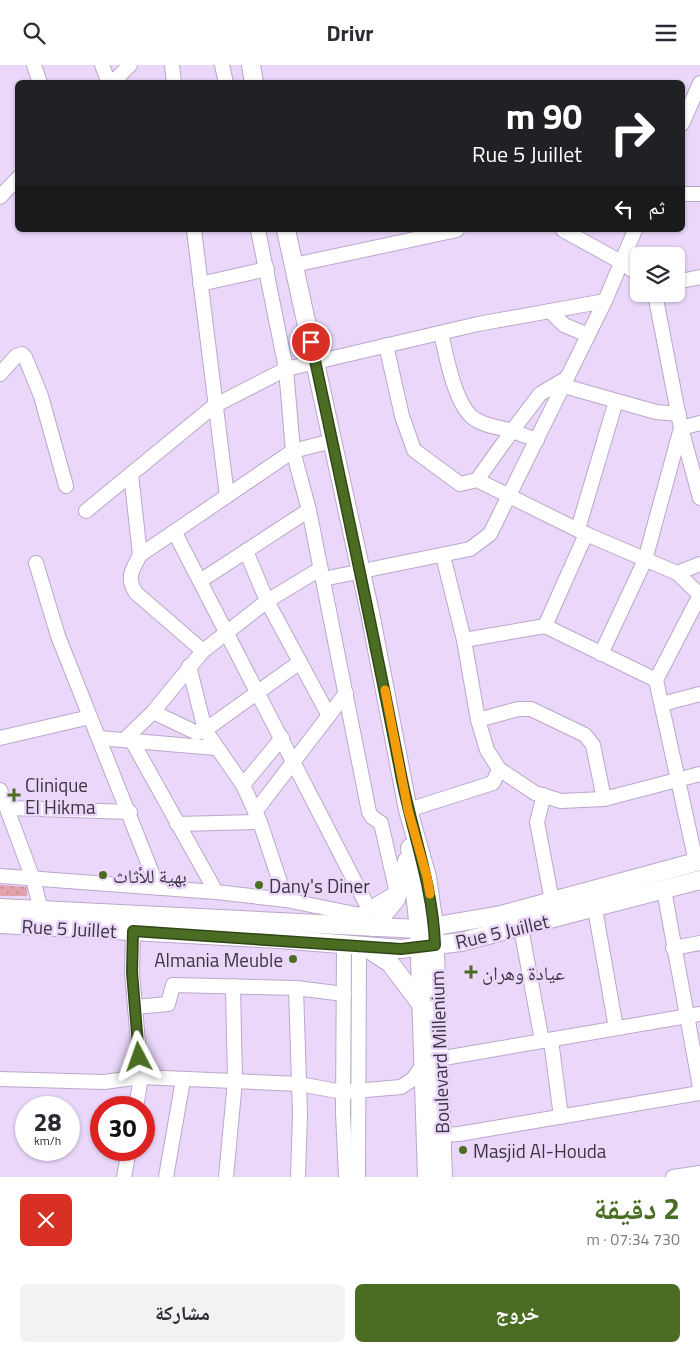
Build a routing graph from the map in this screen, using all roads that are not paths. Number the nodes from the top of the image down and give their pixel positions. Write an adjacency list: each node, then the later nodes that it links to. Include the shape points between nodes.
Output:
1 (34, 65): 7 (street)
2 (102, 65): 8 (street)
3 (130, 65): 9 (street)
4 (172, 65): 10 (street)
5 (222, 65): 11 (street)
6 (251, 65): 12 (main road)
7 (39, 80)
8 (109, 80)
9 (113, 80)
10 (174, 80)
11 (225, 80)
12 (254, 80)
13 (700, 83): 14 (street)
14 (685, 117)
15 (15, 180): 16 (street)
16 (1, 191)
17 (685, 194): 18 (street)
18 (700, 194)
19 (194, 232): 31 (street)
20 (258, 232): 28 (street)
21 (286, 232): 26 (main road, Boulevard Millenium)
22 (568, 232): 25 (street)
23 (635, 232): 25 (street)
24 (430, 233): 26 (street)
25 (621, 262): 27 (street); 32 (street)
26 (294, 265): 38 (main road, Boulevard Millenium)
27 (630, 268)
28 (267, 269): 31 (street); 39 (street)
29 (700, 277): 30 (street)
30 (685, 280)
31 (200, 284): 43 (street)
32 (605, 301): 34 (street); 36 (street)
33 (657, 302): 44 (street)
34 (550, 311): 35 (street); 36 (street, via 564,325)
35 (440, 333): 37 (street); 46 (street, via 452,381 471,416)
36 (588, 335): 41 (street)
37 (386, 345): 38 (street); 51 (street, via 402,416 414,450 460,485)
38 (315, 361): 39 (street); 48 (main road, Boulevard Millenium)
39 (286, 369): 43 (street); 49 (street)
40 (0, 374): 52 (street, via 16,356 22,354 25,357 41,397)
41 (566, 382): 42 (street); 46 (street, via 540,395); 47 (street)
42 (616, 401): 44 (street); 58 (street)
43 (214, 406): 50 (street); 53 (street)
44 (680, 421): 45 (street); 55 (street); 63 (street)
45 (700, 423)
46 (512, 431): 47 (street); 51 (street)
47 (537, 440): 54 (street)
48 (332, 441): 49 (street); 66 (main road, Boulevard Millenium)
49 (293, 451): 53 (street); 57 (street)
50 (131, 474): 56 (street); 61 (street)
51 (477, 480): 54 (street)
52 (66, 486)
53 (227, 496): 59 (street)
54 (509, 498): 58 (street); 62 (street, via 490,534 470,549)
55 (700, 498)
56 (86, 511)
57 (309, 511): 60 (street); 68 (street)
58 (582, 531): 63 (street); 72 (street)
59 (175, 533): 61 (street); 69 (street)
60 (246, 551): 69 (street); 71 (street)
61 (140, 555): 75 (street, via 131,570 130,585)
62 (442, 556): 66 (street); 74 (street)
63 (645, 560): 67 (street); 76 (street)
64 (36, 563): 86 (street, via 58,636)
65 (700, 564): 67 (street)
66 (361, 571): 68 (street); 103 (main road, Boulevard Millenium)
67 (677, 573): 70 (street)
68 (321, 574): 71 (street); 80 (street)
69 (200, 581): 73 (street)
70 (700, 595): 79 (street)
71 (267, 601): 73 (street); 77 (street)
72 (545, 626): 74 (street); 76 (street)
73 (228, 634): 75 (street); 81 (street)
74 (464, 640): 87 (street)
75 (203, 651): 78 (street)
76 (601, 653): 79 (street)
77 (300, 662): 81 (street); 85 (street)
78 (190, 666): 84 (street); 88 (street)
79 (656, 680): 83 (street)
80 (346, 693): 85 (street); 120 (street, via 369,812 381,823 396,889)
81 (259, 694): 88 (street); 90 (street)
82 (700, 694): 83 (street)
83 (662, 704): 97 (street)
84 (153, 711): 88 (street, via 194,733); 92 (street)
85 (329, 716): 94 (street)
86 (90, 717): 89 (street); 91 (street)
87 (478, 720): 95 (street, via 487,750); 101 (street, via 518,709 531,709 585,735 593,745)
88 (205, 730): 93 (street)
89 (99, 738): 92 (street); 104 (street)
90 (282, 738): 94 (street); 98 (street)
91 (0, 739)
92 (128, 741): 93 (street); 106 (street)
93 (215, 748): 98 (street)
94 (294, 762): 105 (street); 120 (street)
95 (499, 769): 100 (street, via 535,793); 103 (street, via 493,783)
96 (700, 774): 97 (street)
97 (678, 780): 101 (street); 108 (street)
98 (243, 785): 105 (street)
99 (0, 790): 102 (street)
100 (544, 795): 101 (street, via 561,801); 116 (street, via 538,823)
101 (604, 799)
102 (8, 808): 104 (street); 110 (street)
103 (408, 810): 107 (main road, Boulevard Millenium); 122 (main road, Boulevard Millenium, via 427,877)
104 (130, 812): 112 (street)
105 (258, 817): 106 (street); 115 (street)
106 (177, 824): 114 (street)
107 (410, 848): 120 (main road, via 396,899); 122 (main road, Boulevard Millenium)
108 (697, 856): 116 (main road, Rue 5 Juillet)
109 (0, 876): 110 (street)
110 (33, 879): 112 (street); 119 (street)
111 (700, 881): 113 (main road, Rue 5 Juillet)
112 (158, 888): 114 (street)
113 (664, 890): 118 (main road, Rue 5 Juillet); 128 (street)
114 (216, 892): 115 (street)
115 (286, 901): 120 (street)
116 (552, 901): 122 (main road, Rue 5 Juillet, via 501,915)
117 (0, 908): 119 (main road, Rue 5 Juillet)
118 (595, 909): 123 (main road, Rue 5 Juillet); 136 (street)
119 (41, 910): 120 (main road, Rue 5 Juillet)
120 (366, 920): 122 (main road, Rue 5 Juillet)
121 (0, 923): 124 (main road, Rue 5 Juillet)
122 (427, 928): 127 (main road, Boulevard Millenium)
123 (521, 928): 127 (main road, Rue 5 Juillet); 137 (street)
124 (133, 931): 126 (main road, Rue 5 Juillet); 133 (street)
125 (700, 943): 128 (street)
126 (355, 946): 127 (main road, Rue 5 Juillet, via 401,949); 131 (street); 132 (main road, via 390,963); 145 (street)
127 (428, 946): 132 (main road, Boulevard Millenium); 138 (main road, Boulevard Millenium)
128 (673, 948): 135 (street)
129 (233, 986): 130 (street); 133 (street, via 173,985 168,1005); 142 (street)
130 (296, 988): 131 (street); 143 (street)
131 (344, 994): 146 (street)
132 (421, 1004): 138 (main road, Boulevard Millenium)
133 (135, 1007): 139 (street)
134 (700, 1014): 135 (street)
135 (686, 1016): 136 (street); 144 (street)
136 (616, 1028): 137 (street)
137 (546, 1041): 138 (street); 149 (street)
138 (431, 1062): 145 (street, via 401,1087); 150 (main road, Boulevard Millenium); 159 (main road, Boulevard Millenium)
139 (141, 1077): 140 (street, via 104,1082); 141 (street); 148 (street)
140 (0, 1079)
141 (182, 1080): 142 (street); 154 (street)
142 (235, 1081): 143 (street); 155 (street)
143 (299, 1084): 146 (street); 156 (street)
144 (700, 1087)
145 (358, 1090): 146 (street); 158 (street)
146 (343, 1092): 157 (street)
147 (700, 1093): 149 (street)
148 (138, 1096)
149 (561, 1117): 150 (street)
150 (442, 1135): 160 (main road, Boulevard Millenium)
151 (127, 1161): 153 (street)
152 (700, 1173): 161 (street)
153 (124, 1177)
154 (166, 1177)
155 (226, 1177)
156 (298, 1177)
157 (346, 1177)
158 (358, 1177)
159 (427, 1177)
160 (443, 1177)
161 (673, 1177)

